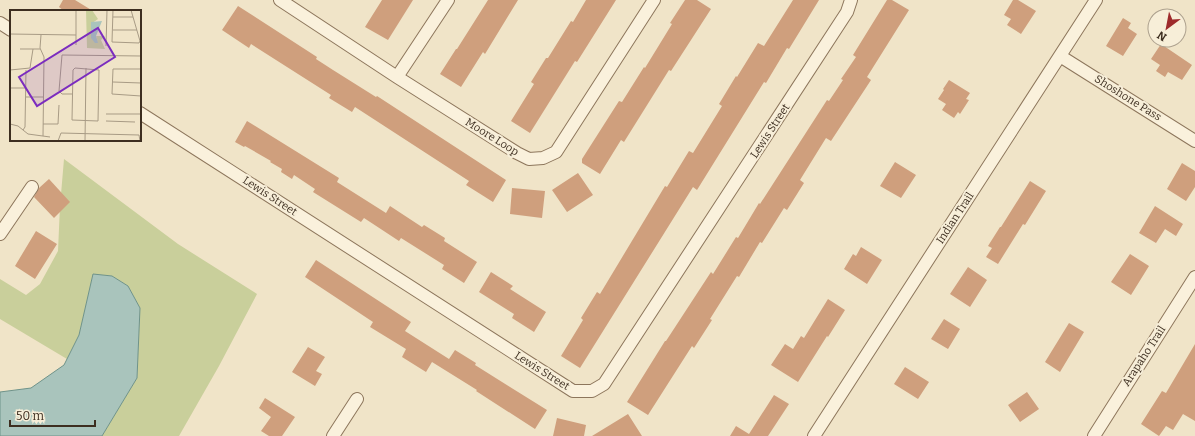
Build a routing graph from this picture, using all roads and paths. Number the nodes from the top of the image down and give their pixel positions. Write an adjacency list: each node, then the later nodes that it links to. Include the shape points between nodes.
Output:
1 (280, 0): 9 (street, Moore Loop)
2 (448, 0): 9 (street)
3 (654, 0): 9 (street, Moore Loop, via 556,152 543,158 529,159 517,153)
4 (851, 0): 10 (street, Lewis Street, via 847,12 604,384 592,391 573,391)
5 (1096, 0): 8 (street, Indian Trail)
6 (0, 23): 7 (street)
7 (10, 29)
8 (1060, 56): 11 (street, Shoshone Pass); 17 (street, Indian Trail)
9 (397, 77)
10 (141, 114)
11 (1195, 141)
12 (32, 187): 13 (street)
13 (0, 234)
14 (1195, 277): 18 (street, Arapaho Trail)
15 (357, 399): 16 (street)
16 (333, 436)
17 (814, 436)
18 (1094, 436)

